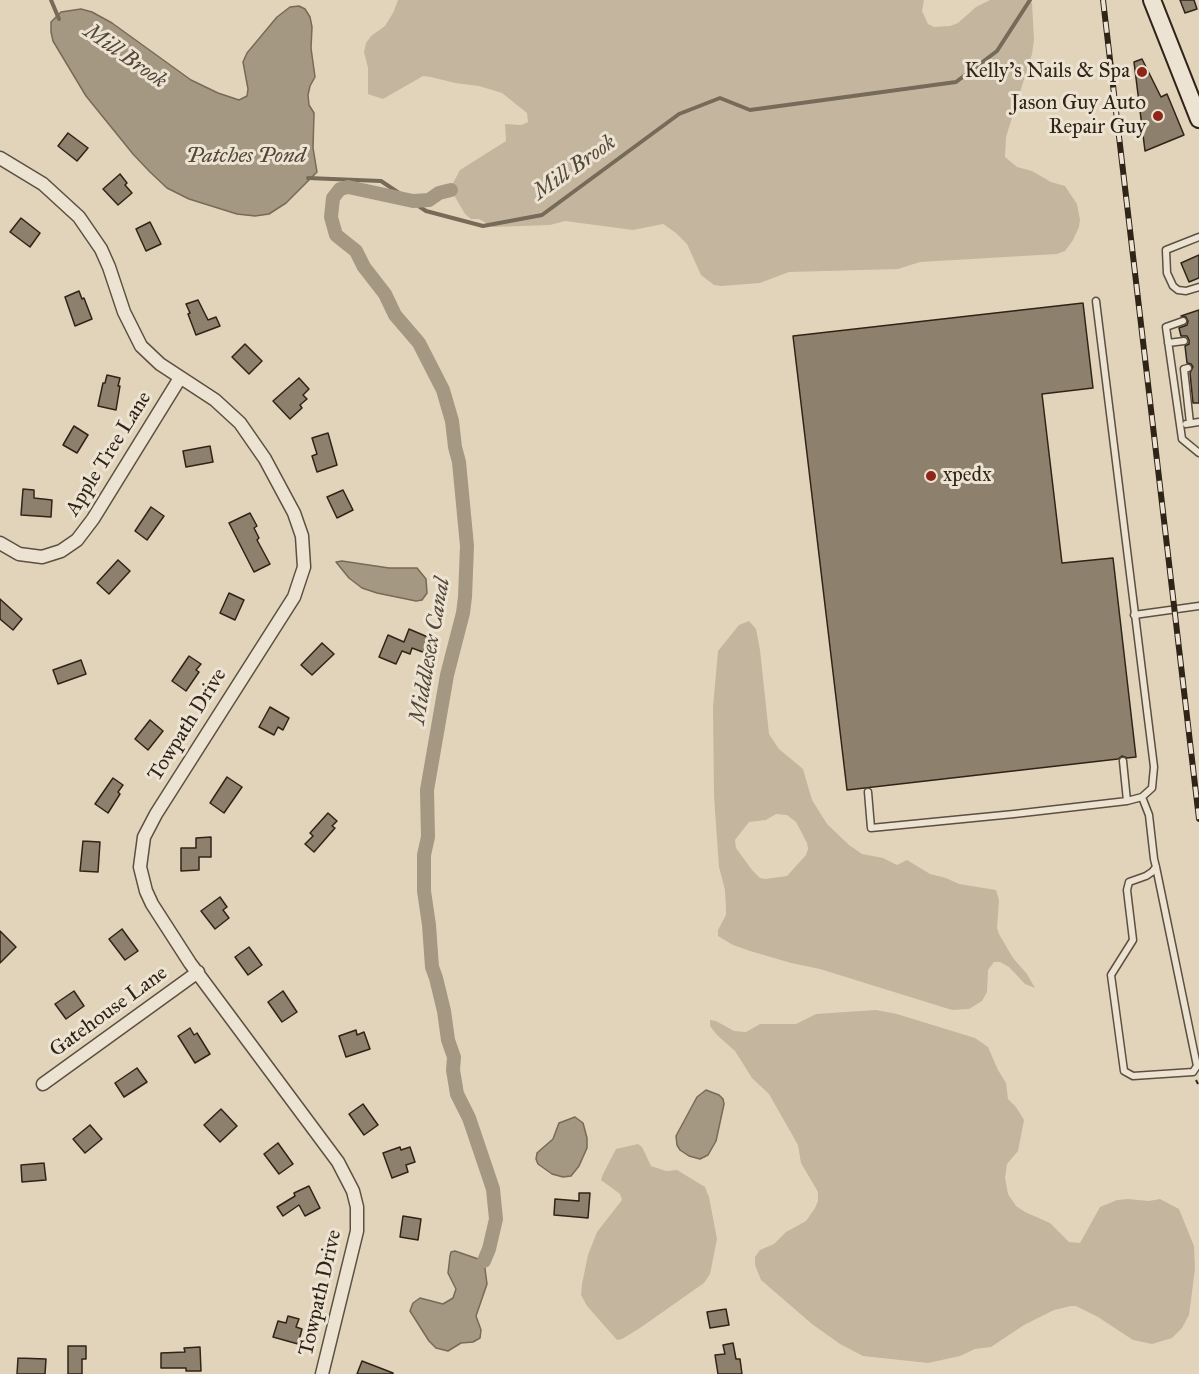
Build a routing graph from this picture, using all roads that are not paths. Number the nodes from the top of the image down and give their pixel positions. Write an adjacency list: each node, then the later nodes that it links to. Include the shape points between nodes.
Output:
1 (1152, 0): 2 (main road)
2 (1197, 109)
3 (0, 158): 11 (street, Towpath Drive, via 43,184 79,217 110,267 124,312 141,346)
4 (1199, 237): 5 (lane, via 1166,250 1167,273 1173,286 1186,291)
5 (1199, 287)
6 (1096, 301): 18 (lane)
7 (1183, 321): 9 (lane, via 1166,327)
8 (1184, 341): 9 (lane)
9 (1168, 343): 14 (lane)
10 (1188, 368): 13 (lane, via 1184,369)
11 (180, 378): 16 (street, Apple Tree Lane, via 77,540 42,557 19,554); 24 (street, Towpath Drive, via 223,407 248,432 298,520 304,551 302,575 294,597 156,814 141,848 141,876 146,891)
12 (1199, 422): 13 (lane)
13 (1190, 423): 14 (lane)
14 (1179, 424): 15 (lane, via 1182,439)
15 (1199, 453)
16 (0, 543)
17 (1199, 606): 18 (lane)
18 (1134, 615): 21 (lane, via 1154,767 1152,788)
19 (1123, 761): 22 (lane)
20 (868, 792): 22 (lane, via 871,828)
21 (1142, 797): 22 (lane); 23 (lane, via 1149,815)
22 (1127, 801)
23 (1156, 867): 23 (lane, via 1197,1066 1193,1072 1133,1076 1125,1071 1111,975 1133,940 1129,882 1146,876)
24 (198, 972): 25 (street, Gatehouse Lane); 26 (street, Towpath Drive, via 350,1182 357,1231)
25 (43, 1084)
26 (322, 1374)

